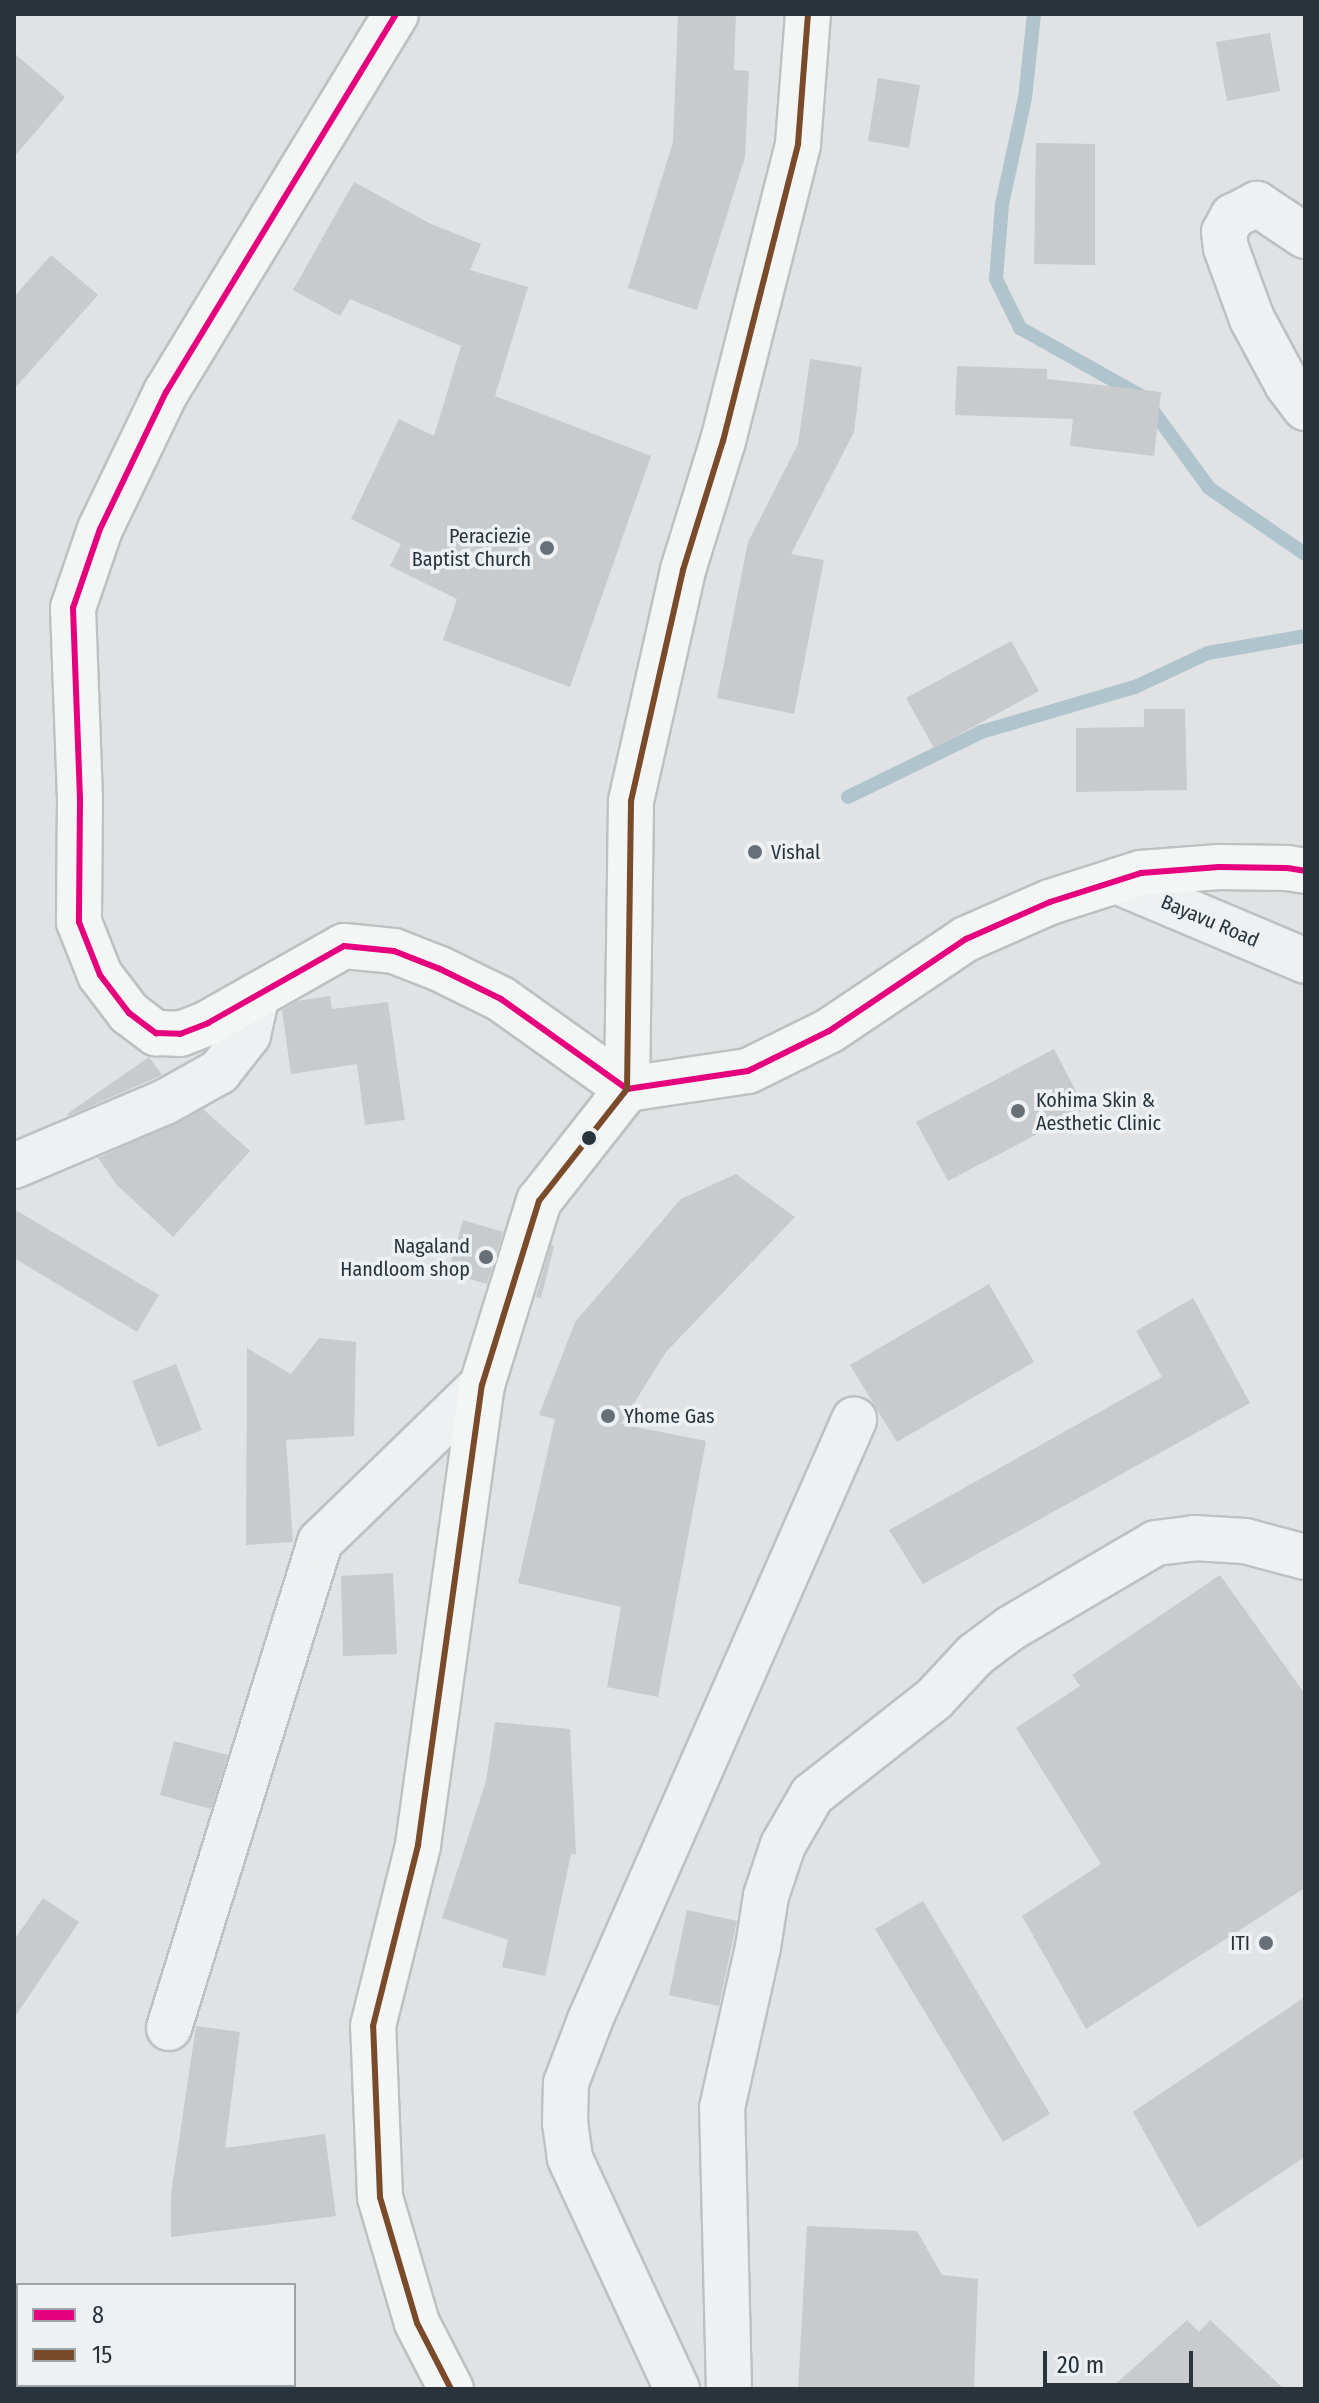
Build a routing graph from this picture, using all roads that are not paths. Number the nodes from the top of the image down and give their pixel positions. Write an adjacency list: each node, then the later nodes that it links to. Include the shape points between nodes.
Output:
1 (396, 14): 8 (main road, via 166,392 100,529 73,608 79,922 100,975 129,1013 156,1033 180,1034)
2 (808, 14): 9 (main road, via 798,144 723,441 683,570 631,801)
3 (1305, 236): 4 (street, via 1257,204 1233,216 1224,232 1252,319)
4 (1305, 408)
5 (1305, 871): 6 (main road, via 1219,867 1141,873)
6 (1116, 881): 7 (street, Bayavu Road); 9 (main road, via 1050,902 966,939 829,1031 748,1071)
7 (1305, 961)
8 (257, 995): 9 (main road, via 344,946 394,951 501,999); 10 (street, via 248,1035 219,1072 165,1102)
9 (627, 1089): 11 (main road, via 539,1201)
10 (14, 1166)
11 (482, 1385): 14 (street, via 320,1542); 15 (main road, via 418,1845 373,2026 380,2197 417,2323)
12 (854, 1420): 16 (street, via 566,2083 570,2158)
13 (1305, 1557): 17 (street, via 1245,1541 1194,1538 1156,1543 1011,1628 975,1655 934,1699 812,1795 783,1845 766,1896 722,2108)
14 (169, 2028)
15 (451, 2389)
16 (677, 2389)
17 (729, 2389)

